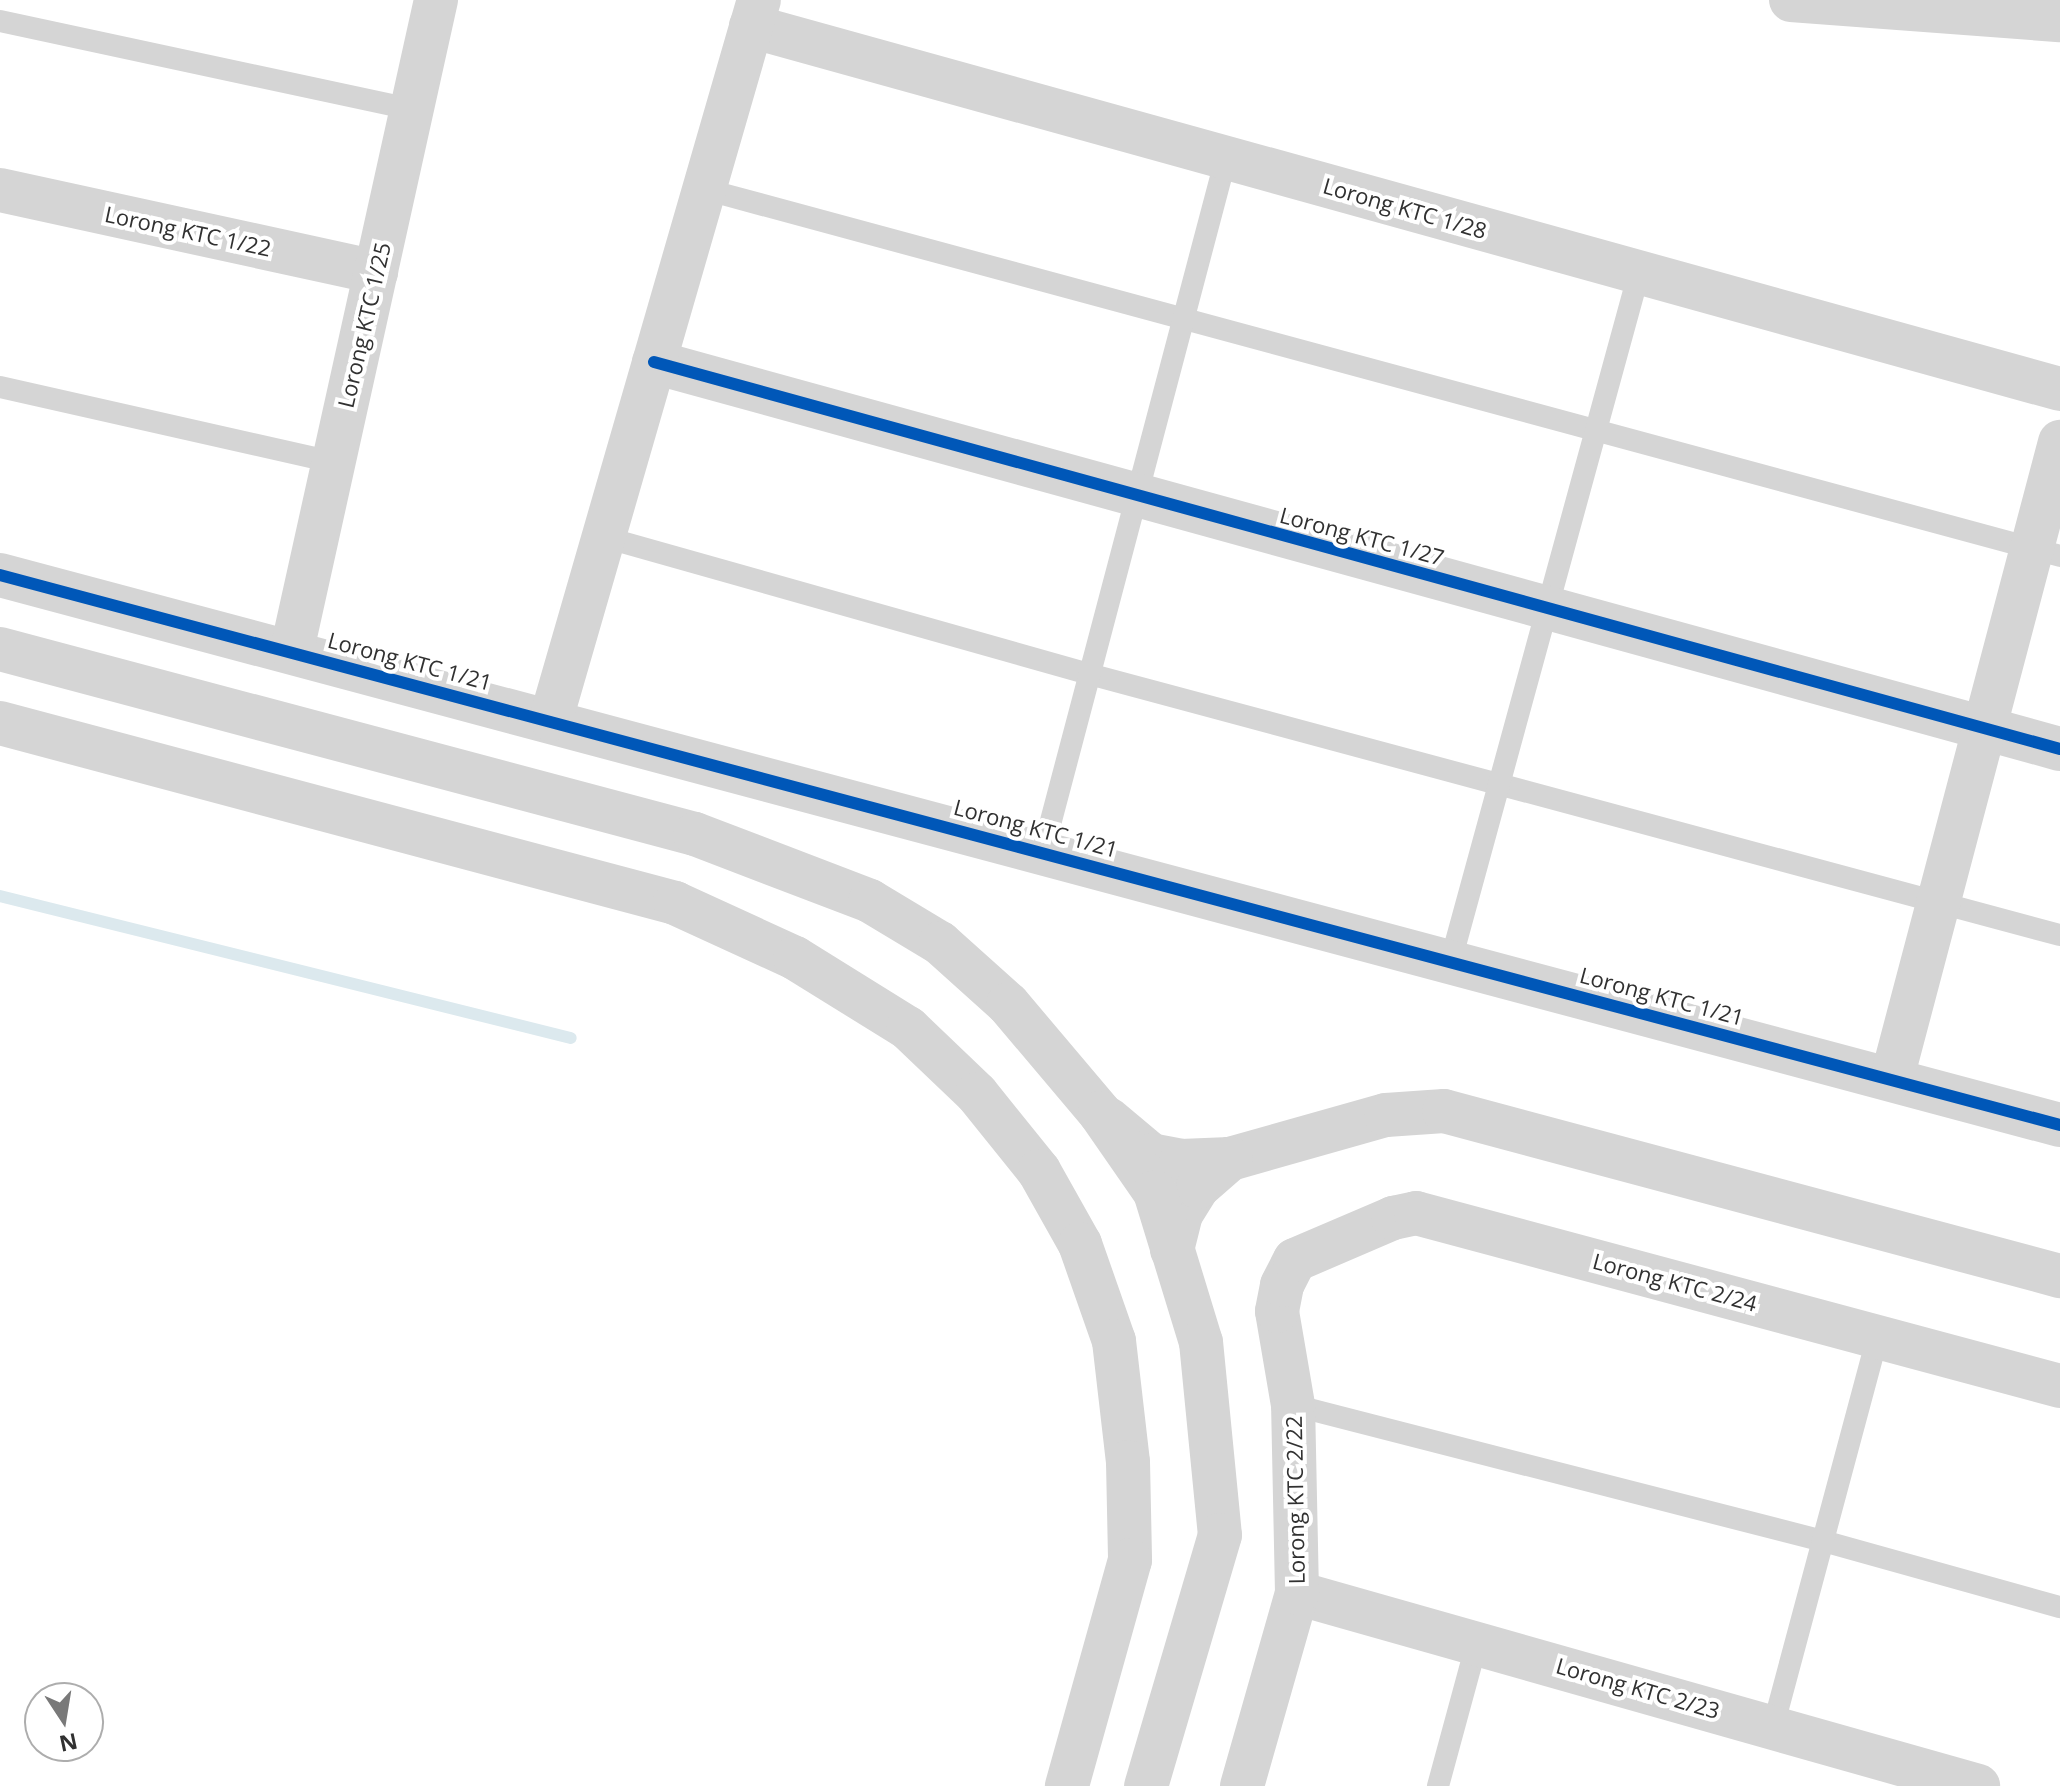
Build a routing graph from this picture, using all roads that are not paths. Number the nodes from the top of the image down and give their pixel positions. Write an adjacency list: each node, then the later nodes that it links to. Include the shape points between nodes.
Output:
1 (436, 0): 6 (street, Lorong KTC 1/25)
2 (1791, 0): 4 (street)
3 (755, 13): 7 (street, Lorong KTC 1/28); 8 (street)
4 (2060, 20)
5 (0, 21): 6 (lane)
6 (412, 109): 10 (street, Lorong KTC 1/25)
7 (1226, 158): 11 (street, Lorong KTC 1/28); 12 (lane)
8 (704, 189): 12 (lane); 13 (street)
9 (0, 190): 10 (street, Lorong KTC 1/22)
10 (376, 272): 18 (street, Lorong KTC 1/25)
11 (1639, 273): 15 (street, Lorong KTC 1/28); 16 (lane)
12 (1184, 318): 16 (lane); 19 (lane)
13 (654, 362): 19 (street, Lorong KTC 1/27); 20 (street)
14 (0, 387): 18 (lane)
15 (2060, 389)
16 (1595, 431): 21 (lane); 23 (lane)
17 (2060, 442): 21 (street)
18 (333, 462): 25 (street, Lorong KTC 1/25)
19 (1136, 494): 23 (street, Lorong KTC 1/27); 26 (lane)
20 (604, 537): 26 (lane); 27 (street)
21 (2046, 552): 29 (street)
22 (0, 575): 25 (street, Lorong KTC 1/21)
23 (1546, 607): 29 (street, Lorong KTC 1/27); 31 (lane)
24 (0, 649): 37 (street, via 695,834 870,901 940,943 1008,1004)
25 (292, 650): 27 (street, Lorong KTC 1/21)
26 (1089, 674): 31 (lane); 32 (lane)
27 (551, 719): 32 (street, Lorong KTC 1/21)
28 (0, 723): 51 (street, via 675,903 795,958 908,1028 977,1094 1039,1171 1080,1244 1114,1341 1128,1462 1130,1560)
29 (1984, 728): 30 (street, Lorong KTC 1/27); 33 (street)
30 (2060, 749)
31 (1499, 782): 33 (lane); 35 (lane)
32 (1043, 851): 35 (street, Lorong KTC 1/21)
33 (1939, 901): 34 (lane); 36 (street)
34 (2060, 935)
35 (1451, 960): 36 (street, Lorong KTC 1/21)
36 (1892, 1078): 38 (street, Lorong KTC 1/21)
37 (1100, 1113): 39 (street, via 1151,1155 1181,1161); 40 (street, via 1155,1192)
38 (2060, 1125)
39 (1230, 1159): 40 (street, via 1198,1187 1181,1214); 42 (street, via 1386,1115 1444,1111)
40 (1172, 1250): 52 (street, via 1201,1342 1220,1535)
41 (1295, 1260): 43 (street, Lorong KTC 2/24, via 1416,1213); 45 (street, Lorong KTC 2/22, via 1277,1311)
42 (2060, 1276)
43 (1878, 1336): 44 (street, Lorong KTC 2/24); 46 (lane)
44 (2060, 1386)
45 (1293, 1405): 46 (lane); 47 (street, Lorong KTC 2/22)
46 (1823, 1541): 48 (lane); 50 (lane)
47 (1297, 1593): 49 (street, Lorong KTC 2/23); 53 (street, Lorong KTC 2/22)
48 (2060, 1607)
49 (1477, 1642): 50 (street, Lorong KTC 2/23); 54 (lane)
50 (1773, 1727): 55 (street, Lorong KTC 2/23)
51 (1067, 1786)
52 (1146, 1786)
53 (1242, 1786)
54 (1438, 1786)
55 (1978, 1786)

